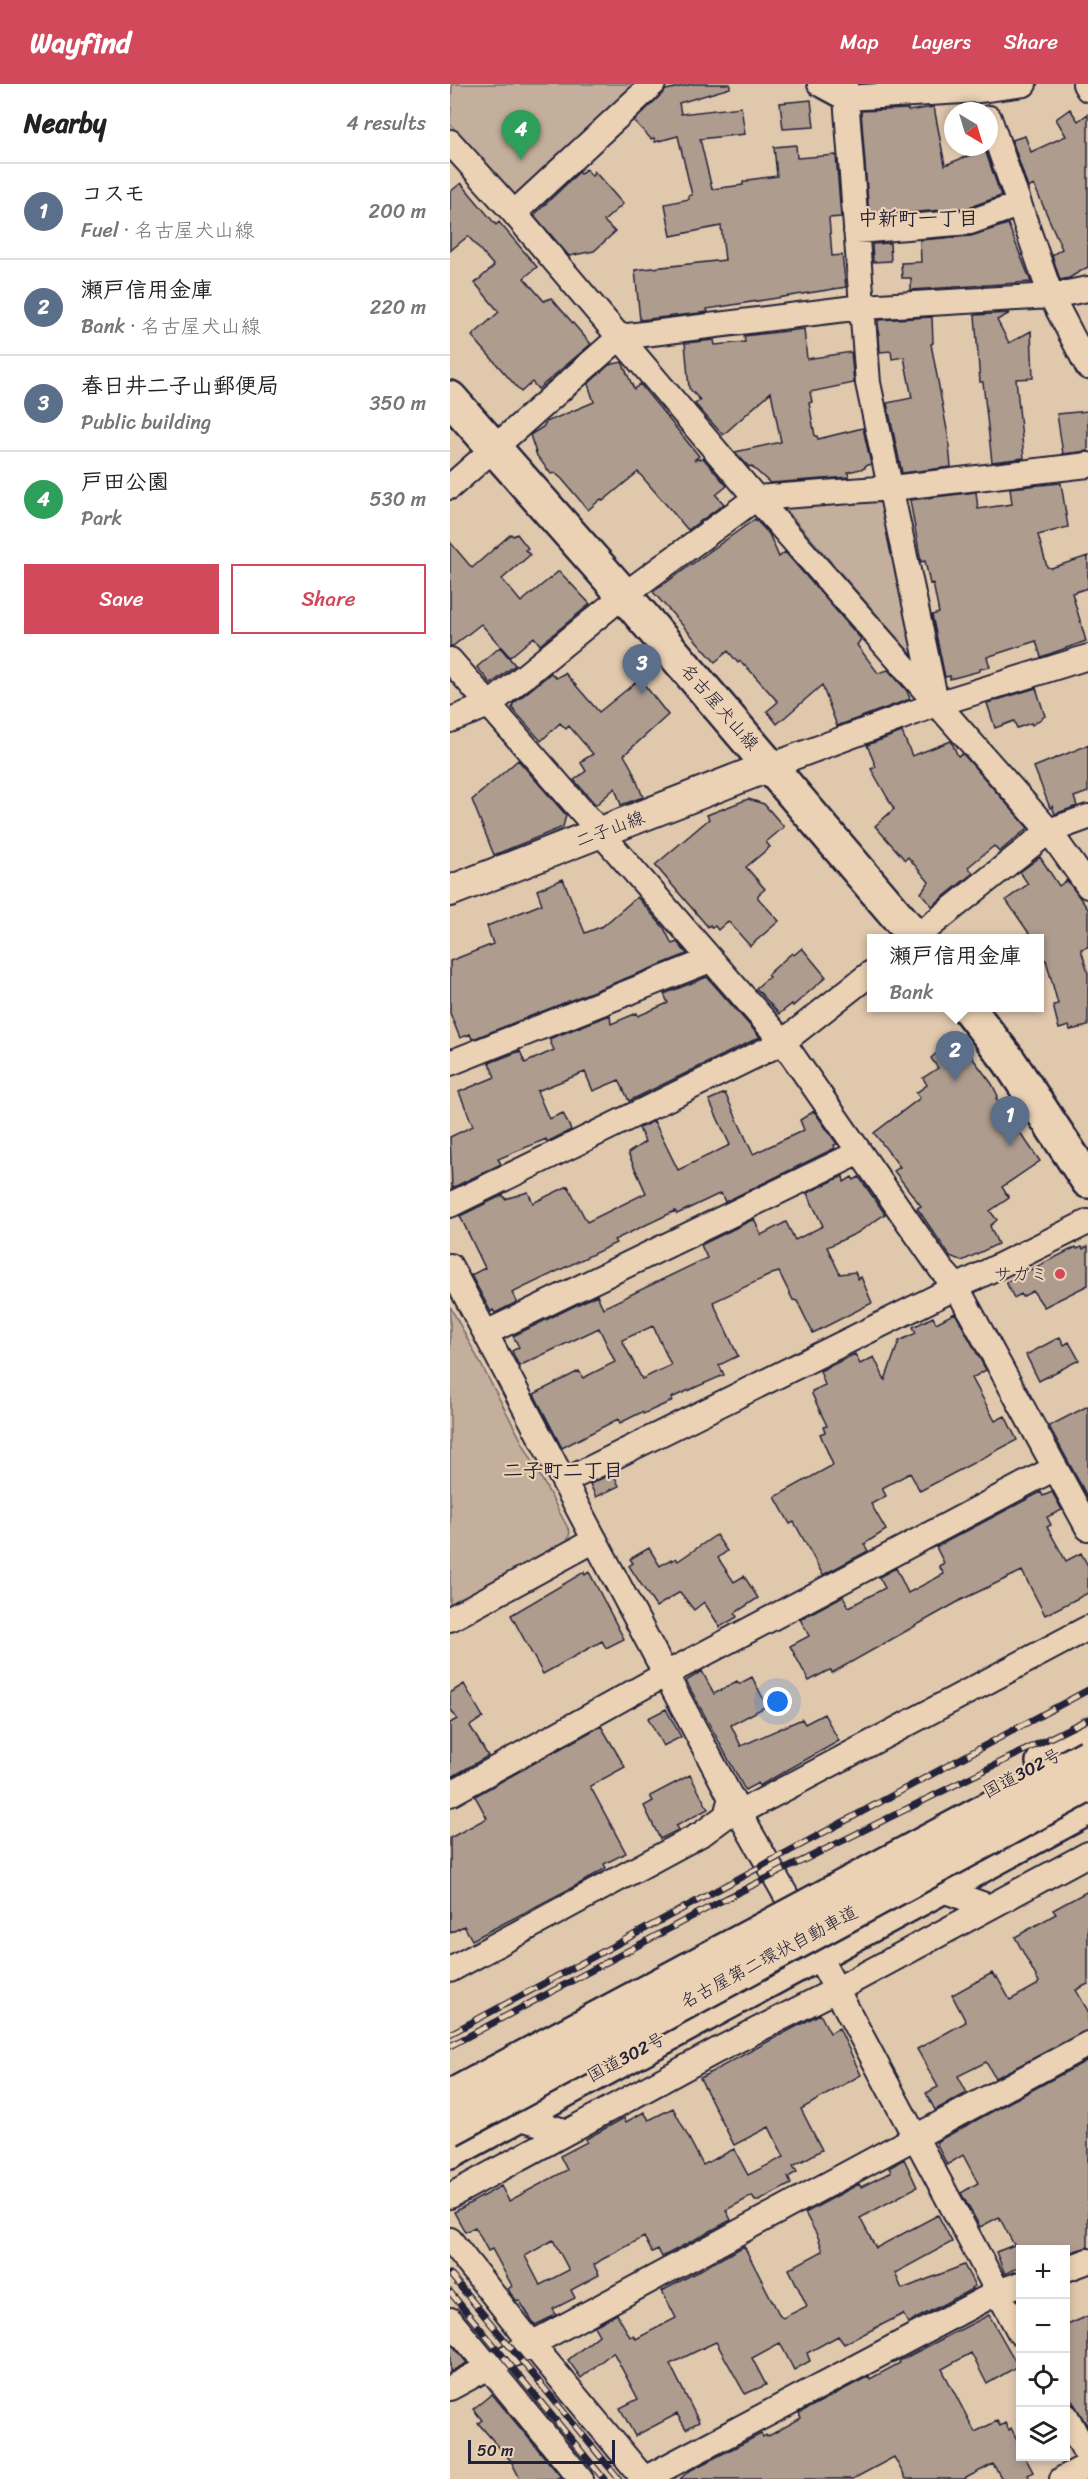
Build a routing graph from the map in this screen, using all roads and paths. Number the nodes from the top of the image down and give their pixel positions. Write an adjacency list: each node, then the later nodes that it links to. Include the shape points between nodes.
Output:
1 (653, 84): 11 (street)
2 (820, 84): 6 (street)
3 (1024, 84): 7 (street)
4 (1085, 84): 5 (street)
5 (1088, 88)
6 (845, 91): 7 (street); 12 (street)
7 (983, 100)
8 (450, 142): 11 (street)
9 (998, 145): 10 (street)
10 (1018, 205): 12 (street, via 970,222); 14 (street)
11 (514, 213): 16 (street)
12 (856, 231): 15 (street)
13 (1088, 289): 14 (street)
14 (1051, 296): 15 (street); 17 (street)
15 (862, 307): 16 (street); 22 (street, via 868,383)
16 (620, 337): 19 (street); 23 (street)
17 (1088, 367)
18 (450, 398): 19 (main road, 名古屋犬山線)
19 (495, 447): 21 (street); 24 (main road, 名古屋犬山線)
20 (1088, 465): 22 (street)
21 (450, 487)
22 (892, 488): 23 (street); 27 (street)
23 (756, 498): 24 (street); 27 (street)
24 (624, 595): 28 (street); 30 (main road, 名古屋犬山線)
25 (1088, 657): 27 (street)
26 (450, 660): 28 (street)
27 (937, 704): 30 (street); 32 (street)
28 (489, 705): 29 (street); 33 (street)
29 (450, 720)
30 (770, 766): 33 (street, 二子山線); 36 (main road, 名古屋犬山線)
31 (1088, 817): 32 (street)
32 (1049, 831): 34 (street); 37 (street)
33 (600, 834): 35 (street, 二子山線); 38 (street)
34 (1088, 886)
35 (450, 891)
36 (913, 934)
37 (921, 934)
38 (710, 960): 41 (street); 42 (street)
39 (867, 976): 41 (street)
40 (971, 1012): 44 (main road, via 1009,1061)
41 (783, 1042): 43 (street); 45 (street)
42 (450, 1063)
43 (858, 1153): 48 (street); 49 (street)
44 (1088, 1181)
45 (450, 1206)
46 (1088, 1222): 48 (street)
47 (450, 1266): 49 (street)
48 (956, 1286): 50 (street); 51 (street)
49 (486, 1333): 51 (street)
50 (1055, 1468): 52 (street); 56 (street)
51 (565, 1481): 53 (street)
52 (1088, 1528)
53 (595, 1540): 54 (street); 56 (street)
54 (450, 1619)
55 (1088, 1628): 61 (street)
56 (666, 1674): 60 (street); 61 (street)
57 (1088, 1738): 65 (main road, 国道302号)
58 (1088, 1756): 74 (main road, 名古屋第二環状自動車道, bridge)
59 (1088, 1785): 76 (main road, 名古屋第二環状自動車道, bridge)
60 (450, 1794)
61 (735, 1805): 65 (street); 68 (street, via 709,1829)
62 (1088, 1808): 64 (main road, 国道302号)
63 (1088, 1854): 66 (street)
64 (937, 1888): 66 (street); 67 (main road, 国道302号)
65 (788, 1899): 67 (street); 73 (main road, 国道302号)
66 (990, 1907): 69 (street)
67 (817, 1954): 69 (street); 70 (main road, 国道302号)
68 (450, 1970)
69 (836, 1990): 72 (street); 78 (street)
70 (736, 1997): 72 (street); 75 (main road, 国道302号)
71 (1088, 2044): 78 (street)
72 (716, 2050): 77 (street)
73 (450, 2082)
74 (450, 2097)
75 (515, 2116): 77 (street); 79 (main road, 国道302号)
76 (450, 2129)
77 (567, 2132): 80 (street)
78 (915, 2136): 84 (street); 87 (street)
79 (450, 2152)
80 (450, 2196)
81 (450, 2240): 87 (street)
82 (1088, 2261): 83 (street)
83 (1070, 2267)
84 (1009, 2288): 85 (street); 94 (street)
85 (1016, 2317)
86 (450, 2320): 88 (street)
87 (532, 2344): 88 (street); 94 (street)
88 (489, 2367): 89 (street); 93 (street)
89 (450, 2388)
90 (1070, 2425): 91 (street)
91 (1088, 2457)
92 (1088, 2465): 95 (street)
93 (581, 2479)
94 (644, 2479)
95 (1062, 2479)

